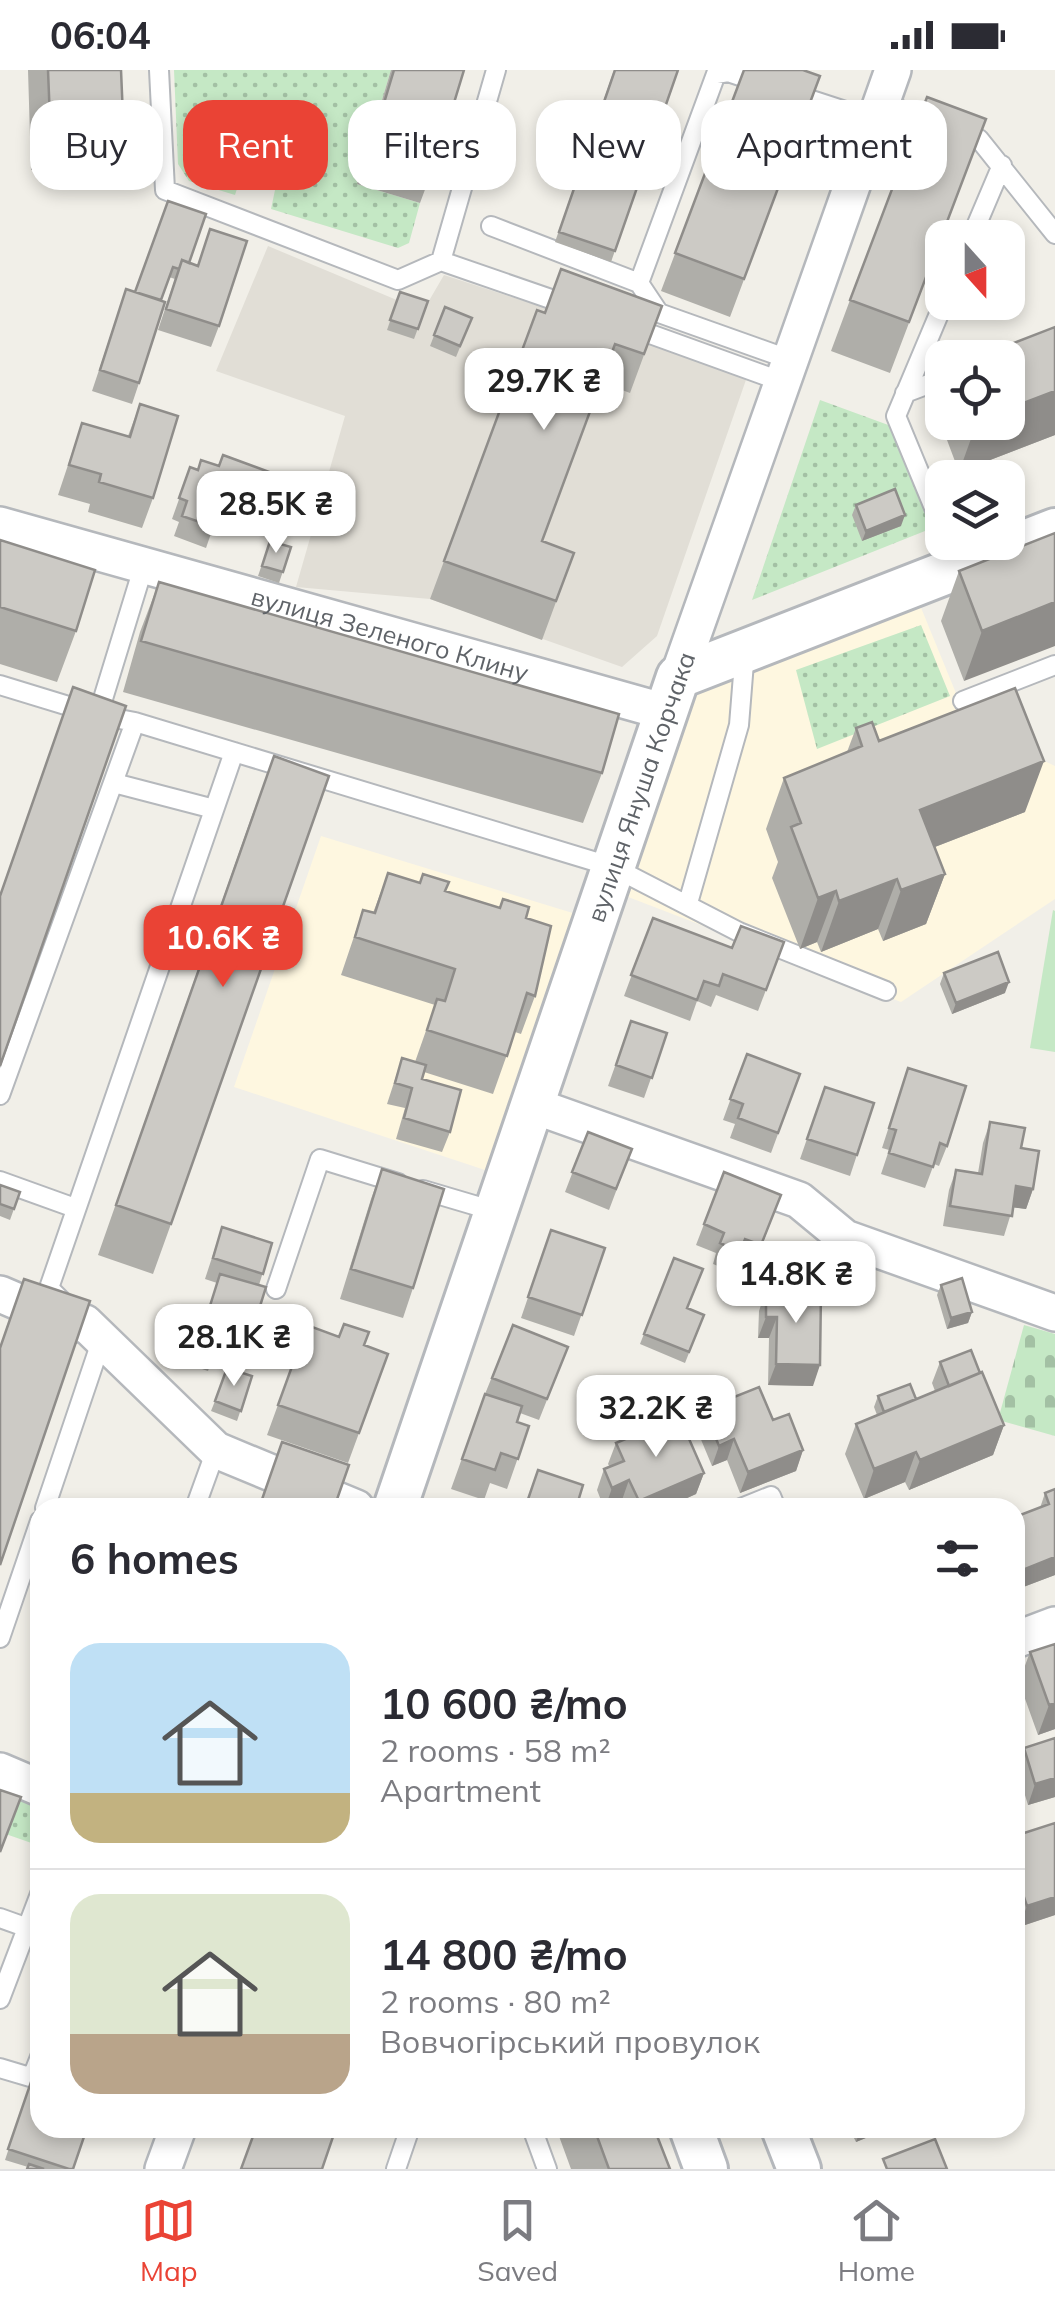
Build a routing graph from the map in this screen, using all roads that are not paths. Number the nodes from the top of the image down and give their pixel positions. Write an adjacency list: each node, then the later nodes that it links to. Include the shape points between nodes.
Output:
1 (159, 70): 14 (lane, via 164,190 398,280)
2 (496, 70): 14 (lane)
3 (894, 70): 6 (street, вулиця Януша Корчака)
4 (706, 100): 5 (lane, via 716,74 728,72)
5 (833, 100)
6 (883, 100)
7 (701, 115): 15 (lane)
8 (947, 130): 9 (lane, via 979,139)
9 (1002, 165): 11 (lane); 13 (lane)
10 (851, 190): 19 (street, вулиця Януша Корчака)
11 (979, 220)
12 (491, 226): 15 (lane)
13 (1055, 234)
14 (441, 261): 16 (lane)
15 (639, 284): 19 (lane, via 660,314)
16 (590, 313)
17 (609, 320): 19 (lane)
18 (936, 320): 21 (lane)
19 (787, 371): 29 (street, вулиця Януша Корчака)
20 (925, 386): 21 (lane)
21 (906, 393): 22 (lane, via 896,416)
22 (925, 486)
23 (0, 525): 25 (street, вулиця Зеленого Клину)
24 (1055, 530): 26 (street, via 957,561)
25 (144, 565): 29 (street, вулиця Зеленого Клину); 31 (lane)
26 (745, 650): 29 (street); 37 (lane, via 739,725)
27 (1055, 665): 30 (lane)
28 (0, 686): 31 (lane)
29 (672, 694): 36 (street, вулиця Януша Корчака)
30 (963, 701)
31 (98, 715): 32 (lane)
32 (135, 722): 33 (lane); 34 (lane)
33 (234, 752): 35 (lane); 36 (lane)
34 (114, 783): 35 (lane); 39 (lane)
35 (214, 809): 42 (lane)
36 (613, 867): 37 (lane); 40 (street, вулиця Януша Корчака)
37 (688, 904): 38 (lane, via 739,932)
38 (886, 990)
39 (0, 1096)
40 (532, 1105): 43 (street, вулиця Януша Корчака); 46 (street, via 799,1200 845,1238)
41 (0, 1181): 42 (lane)
42 (74, 1208): 47 (lane, via 49,1288)
43 (496, 1212): 44 (lane, via 320,1159); 52 (street, вулиця Януша Корчака)
44 (276, 1290)
45 (0, 1294): 47 (street)
46 (1055, 1313)
47 (94, 1331): 48 (street); 49 (lane)
48 (216, 1450): 50 (lane); 51 (street)
49 (47, 1498)
50 (199, 1498)
51 (332, 1498)
52 (398, 1498)
53 (30, 1550): 56 (lane)
54 (1055, 1625): 55 (street)
55 (1025, 1636)
56 (0, 1638)
57 (0, 1771): 58 (street)
58 (30, 1784)
59 (0, 1918): 61 (lane)
60 (30, 1922): 61 (lane)
61 (28, 1928): 62 (lane)
62 (0, 1999)
63 (0, 2068): 64 (lane)
64 (30, 2076)
65 (174, 2138): 70 (street)
66 (407, 2138): 71 (lane)
67 (536, 2138): 72 (lane)
68 (695, 2138): 73 (street)
69 (786, 2138): 74 (street)
70 (163, 2169)
71 (396, 2169)
72 (547, 2169)
73 (706, 2169)
74 (799, 2169)

